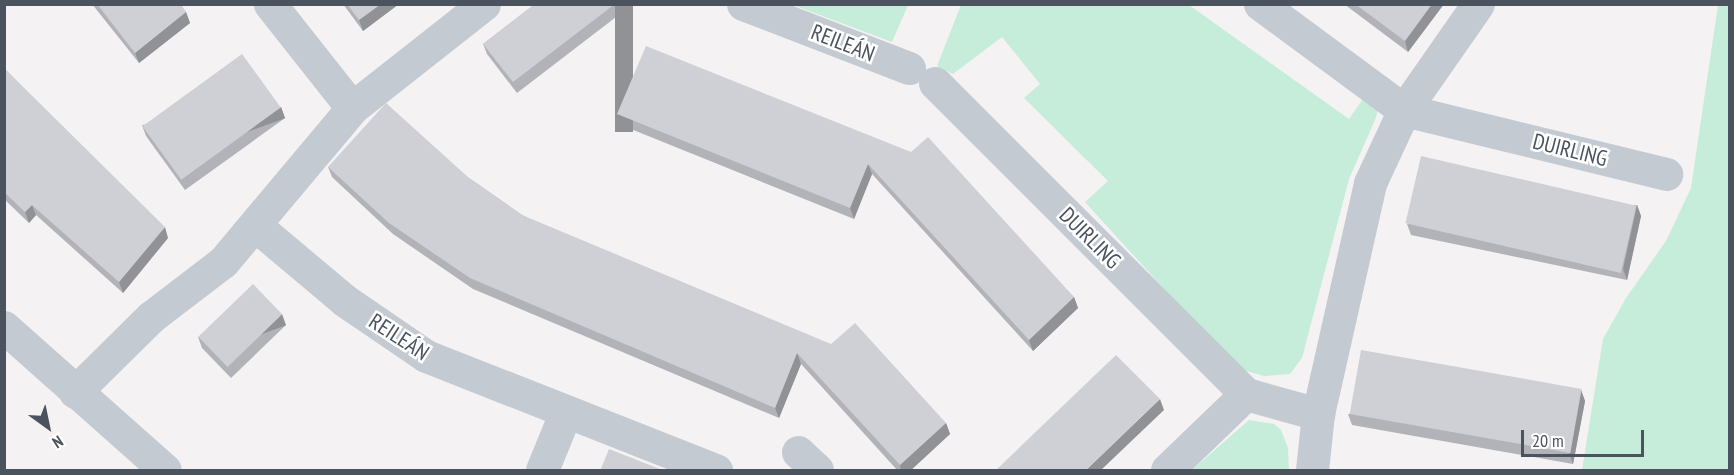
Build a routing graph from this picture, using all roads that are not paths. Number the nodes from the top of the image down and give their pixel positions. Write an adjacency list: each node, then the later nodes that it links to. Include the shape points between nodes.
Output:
1 (270, 4): 7 (street)
2 (484, 4): 7 (street)
3 (743, 4): 6 (street, REILEÁN)
4 (1260, 4): 8 (street, DUIRLING)
5 (1478, 4): 8 (street)
6 (922, 75): 13 (street, DUIRLING)
7 (352, 108): 10 (street)
8 (1404, 110): 9 (street, DUIRLING); 15 (street, via 1370,183)
9 (1666, 174)
10 (255, 225): 12 (street, via 223,262 150,317); 14 (street, REILEÁN, via 344,300 426,356)
11 (4, 327): 12 (street)
12 (75, 392): 16 (street)
13 (1246, 394): 15 (street, DUIRLING); 19 (street)
14 (565, 414): 17 (street); 18 (street, REILEÁN)
15 (1318, 414): 20 (street)
16 (165, 471)
17 (542, 471)
18 (716, 471)
19 (1167, 471)
20 (1312, 471)

